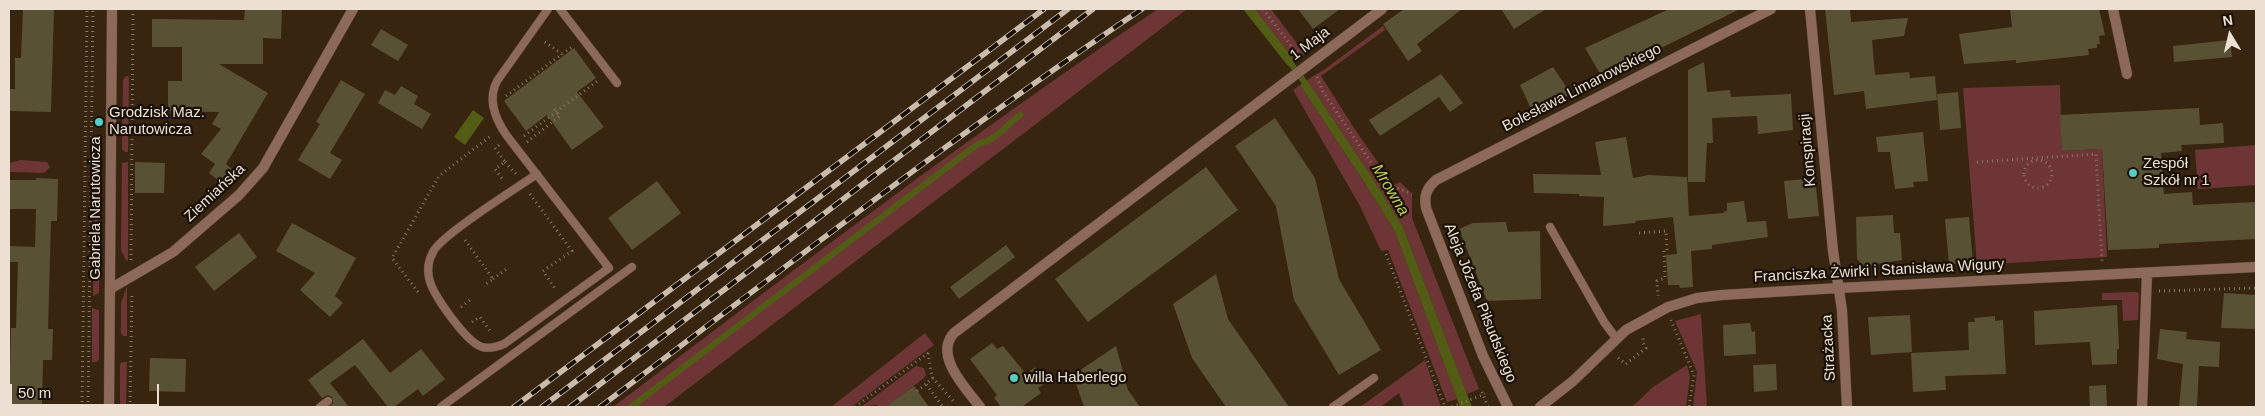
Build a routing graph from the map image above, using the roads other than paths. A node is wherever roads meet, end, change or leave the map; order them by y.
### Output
1 (112, 9) edge
2 (353, 9) edge
3 (548, 9) edge
4 (560, 9) edge
5 (1382, 9) edge
6 (1771, 9) edge
7 (1810, 9) edge
8 (2113, 9) edge
9 (2127, 74) dead end
10 (617, 83) dead end
11 (537, 174) junction
12 (1426, 208) joint
13 (1550, 227) dead end
14 (632, 267) dead end
15 (2256, 267) edge
16 (2147, 273) junction
17 (1839, 288) junction
18 (110, 289) junction
19 (1616, 338) junction
20 (1374, 378) dead end
21 (328, 401) dead end
22 (110, 407) edge
23 (320, 407) edge
24 (441, 407) edge
25 (980, 407) edge
26 (1333, 407) edge
27 (1508, 407) edge
28 (1540, 407) edge
29 (1847, 407) edge
30 (2142, 407) edge

1 - 18 street, Gabriela Narutowicza
2 - 18 street, Ziemiańska
3 - 11 lane
4 - 10 lane
5 - 25 street, 1 Maja
6 - 12 street, Bolesława Limanowskiego
7 - 17 street, Konspiracji
8 - 9 street
11 - 11 lane
12 - 27 street, Aleja Józefa Piłsudskiego
13 - 19 lane
14 - 24 lane
15 - 16 street, Franciszka Żwirki i Stanisława Wigury
16 - 17 street, Franciszka Żwirki i Stanisława Wigury
16 - 30 street
17 - 19 street, Franciszka Żwirki i Stanisława Wigury
17 - 29 street, Strażacka
18 - 22 street, Gabriela Narutowicza
19 - 28 street, Franciszka Żwirki i Stanisława Wigury
20 - 26 lane
21 - 23 lane

